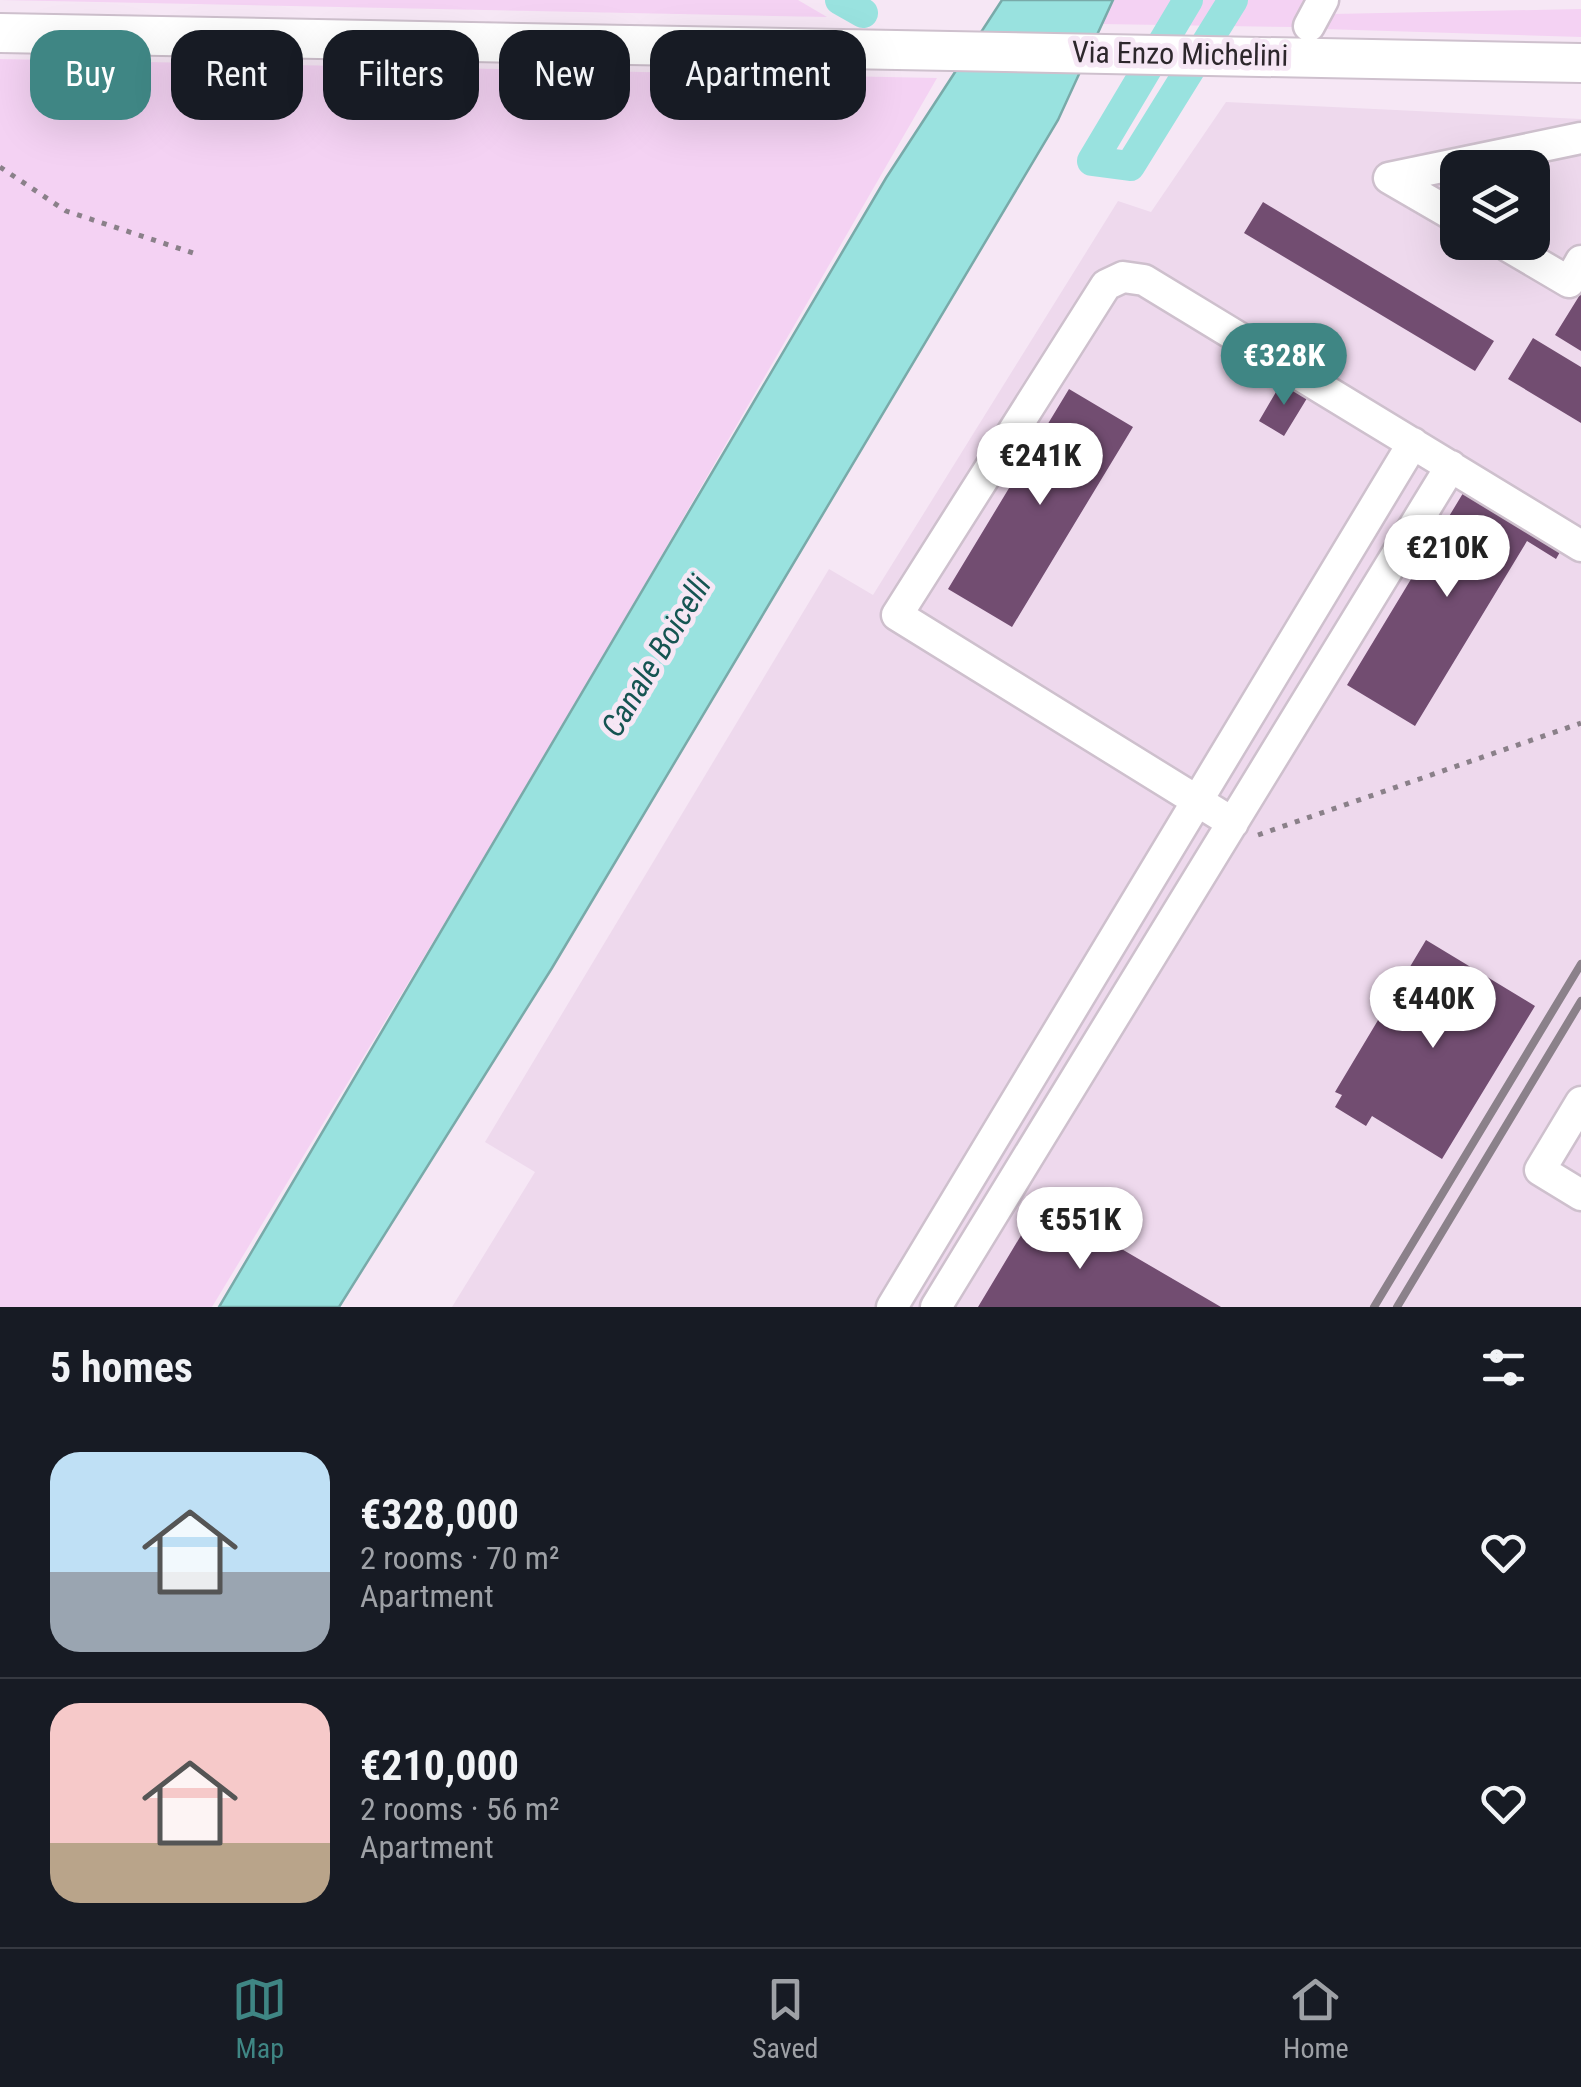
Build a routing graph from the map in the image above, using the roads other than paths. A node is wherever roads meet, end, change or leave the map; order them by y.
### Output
1 (0, 33) edge
2 (1581, 63) edge
3 (1581, 138) edge
4 (1523, 150) edge
5 (1440, 167) edge
6 (1440, 208) edge
7 (1532, 260) edge
8 (1581, 261) edge
9 (1413, 444) junction
10 (1451, 466) junction
11 (1581, 546) edge
12 (1197, 801) junction
13 (1233, 823) junction
14 (1581, 1102) edge
15 (1581, 1195) edge
16 (892, 1307) edge
17 (936, 1307) edge

1 - 2 main road, Via Enzo Michelini
3 - 4 lane
5 - 6 lane
7 - 8 lane
9 - 10 lane
9 - 12 lane
9 - 12 lane
10 - 11 lane
10 - 13 lane
12 - 13 lane
12 - 16 lane
13 - 17 lane
14 - 15 lane

